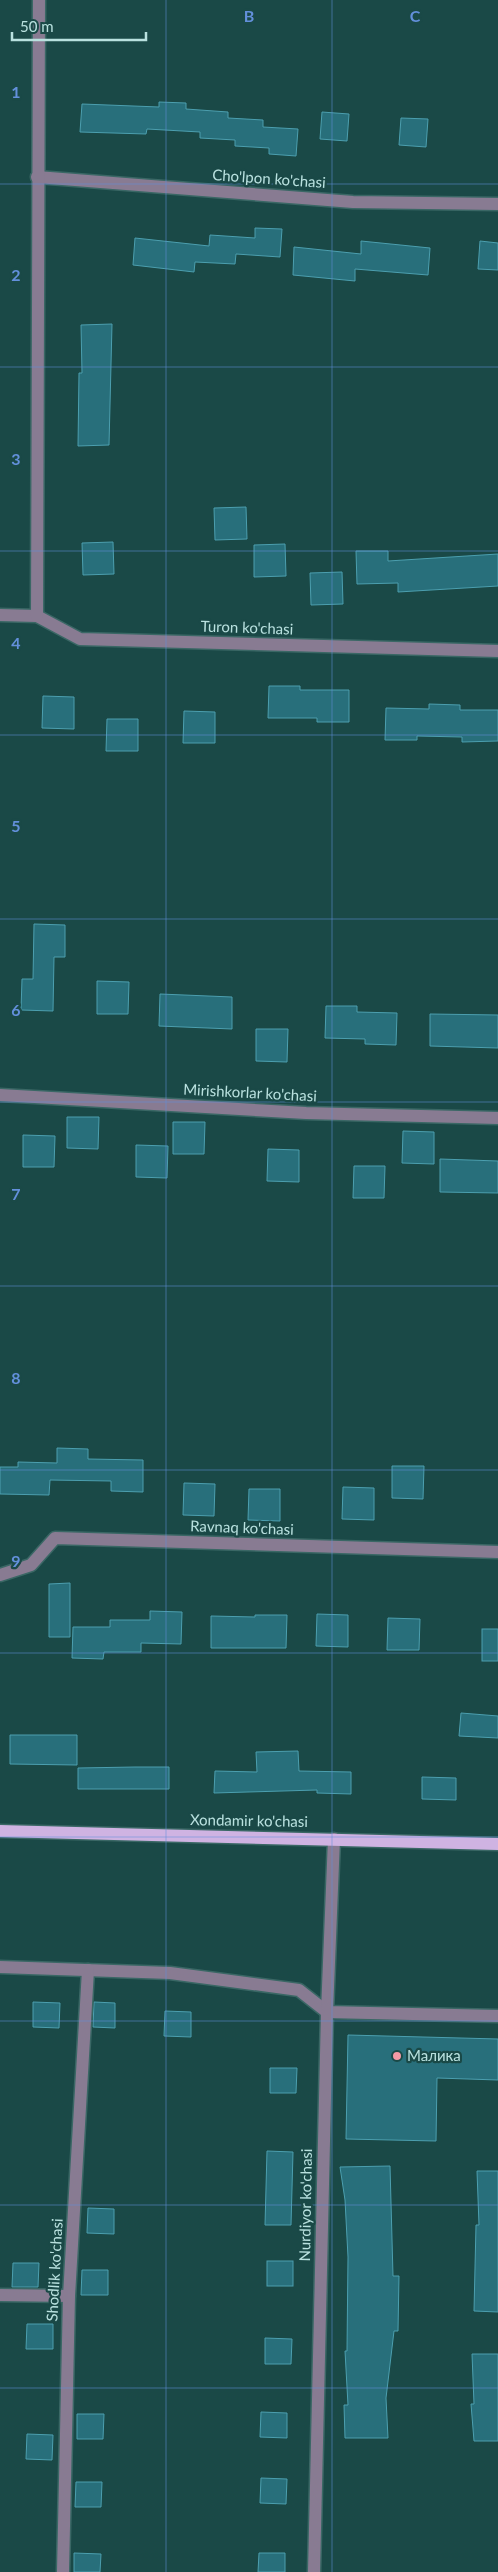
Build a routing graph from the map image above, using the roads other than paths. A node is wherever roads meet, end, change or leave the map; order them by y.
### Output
1 (39, 0) edge
2 (37, 177) junction
3 (498, 204) edge
4 (0, 615) edge
5 (38, 616) junction
6 (498, 651) edge
7 (0, 1096) edge
8 (498, 1118) edge
9 (498, 1552) edge
10 (0, 1575) edge
11 (0, 1831) edge
12 (334, 1839) junction
13 (498, 1844) edge
14 (0, 1966) edge
15 (88, 1970) junction
16 (327, 2012) junction
17 (498, 2016) edge
18 (0, 2295) edge
19 (69, 2296) junction
20 (63, 2572) edge
21 (314, 2572) edge

1 - 2 street
2 - 3 street, Cho'lpon ko'chasi
2 - 5 street
4 - 5 street, Turon ko'chasi
5 - 6 street, Turon ko'chasi
7 - 8 street, Mirishkorlar ko'chasi
9 - 10 street, Ravnaq ko'chasi
11 - 12 main road, Xondamir ko'chasi
12 - 13 main road, Xondamir ko'chasi
12 - 16 street, Nurdiyor ko'chasi
14 - 15 street
15 - 16 street
15 - 19 street, Shodlik ko'chasi
16 - 17 street
16 - 21 street, Nurdiyor ko'chasi
18 - 19 street
19 - 20 street, Shodlik ko'chasi

